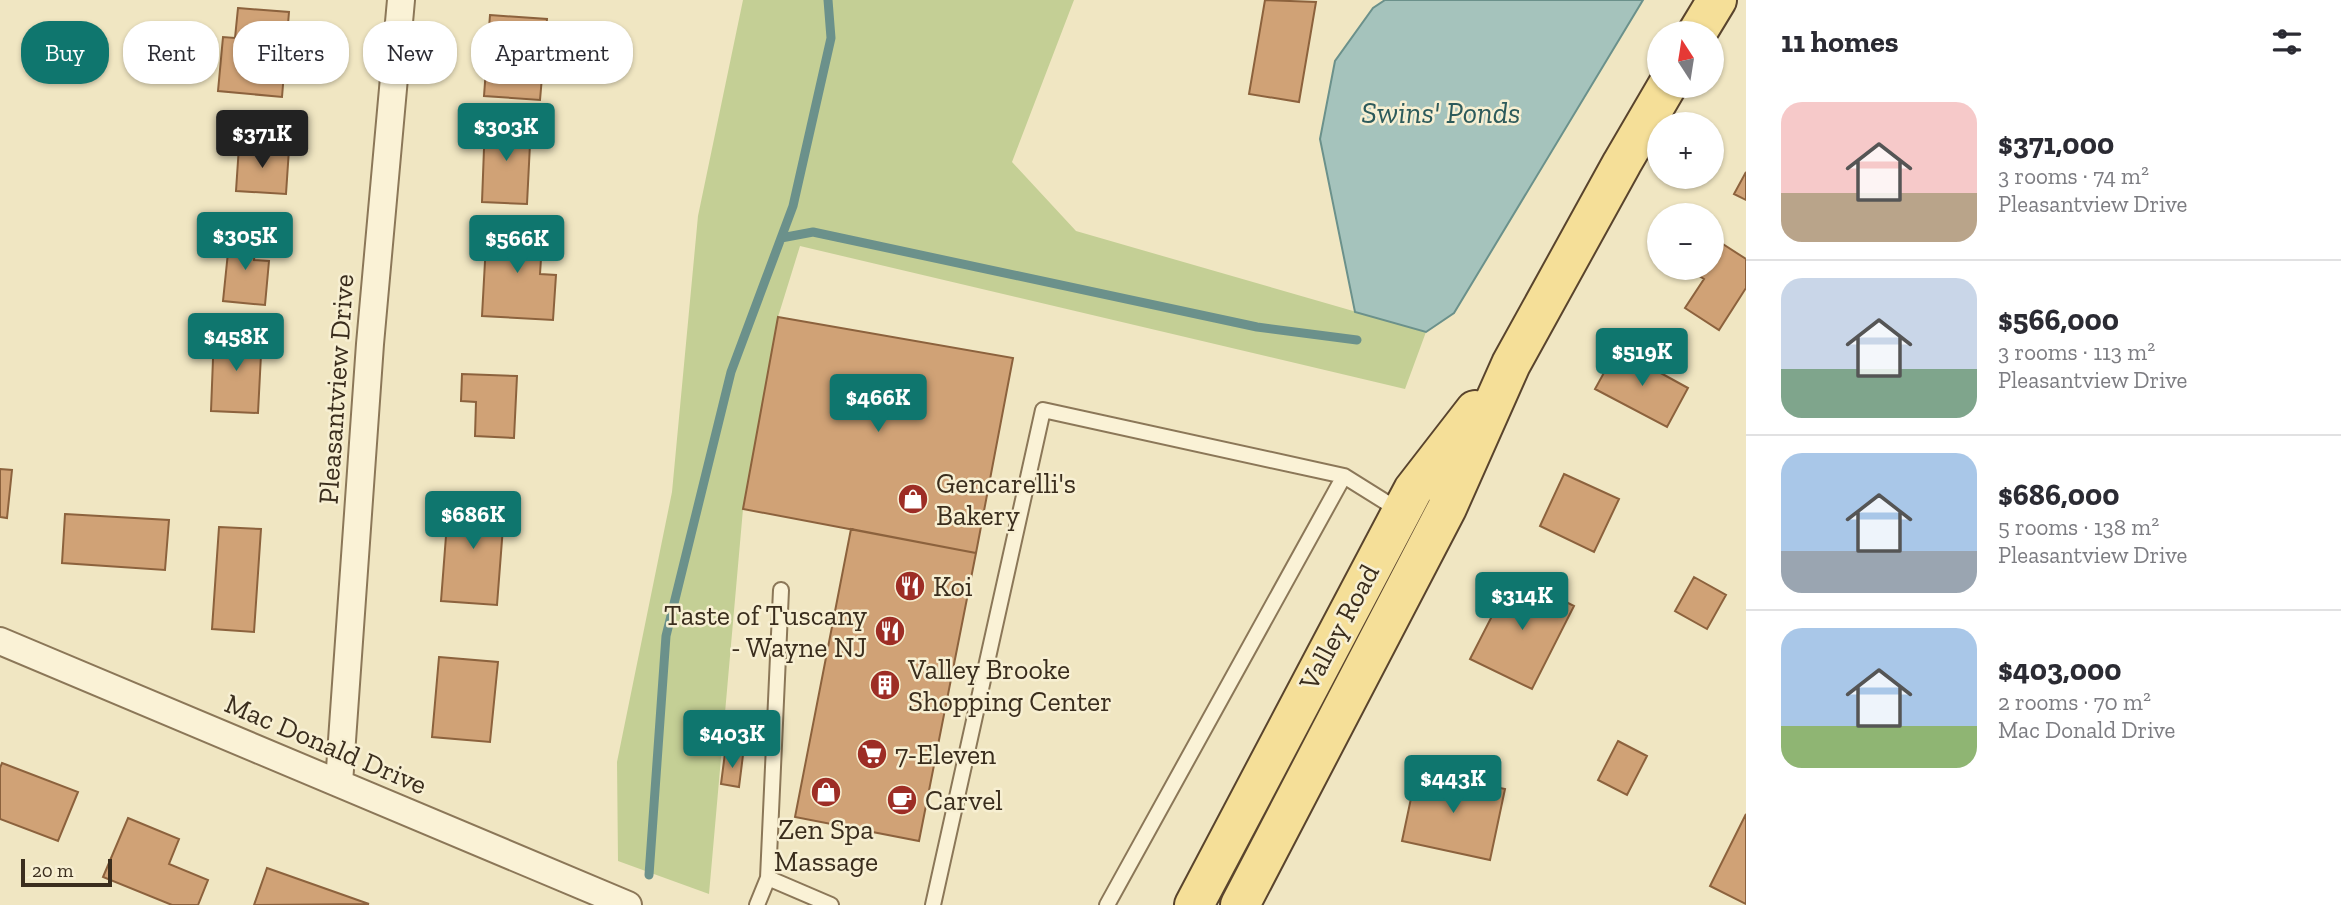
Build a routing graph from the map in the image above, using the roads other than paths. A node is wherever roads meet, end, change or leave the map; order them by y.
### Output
1 (401, 0) edge
2 (1717, 0) edge
3 (1705, 21) edge
4 (1660, 98) edge
5 (1511, 364) junction
6 (1344, 476) junction
7 (1401, 511) junction
8 (781, 590) dead end
9 (0, 640) edge
10 (339, 783) junction
11 (768, 878) junction
12 (628, 905) edge
13 (757, 905) edge
14 (831, 905) edge
15 (933, 905) edge
16 (1107, 905) edge
17 (1194, 905) edge
18 (1240, 905) edge

1 - 10 street, Pleasantview Drive
2 - 3 main road
4 - 5 main road, Valley Road
5 - 7 main road, Valley Road
5 - 18 main road, Valley Road
6 - 7 lane
6 - 15 lane
6 - 16 lane
7 - 17 main road, Valley Road
8 - 11 lane
9 - 10 street, Mac Donald Drive
10 - 12 street, Mac Donald Drive
11 - 13 lane
11 - 14 lane

